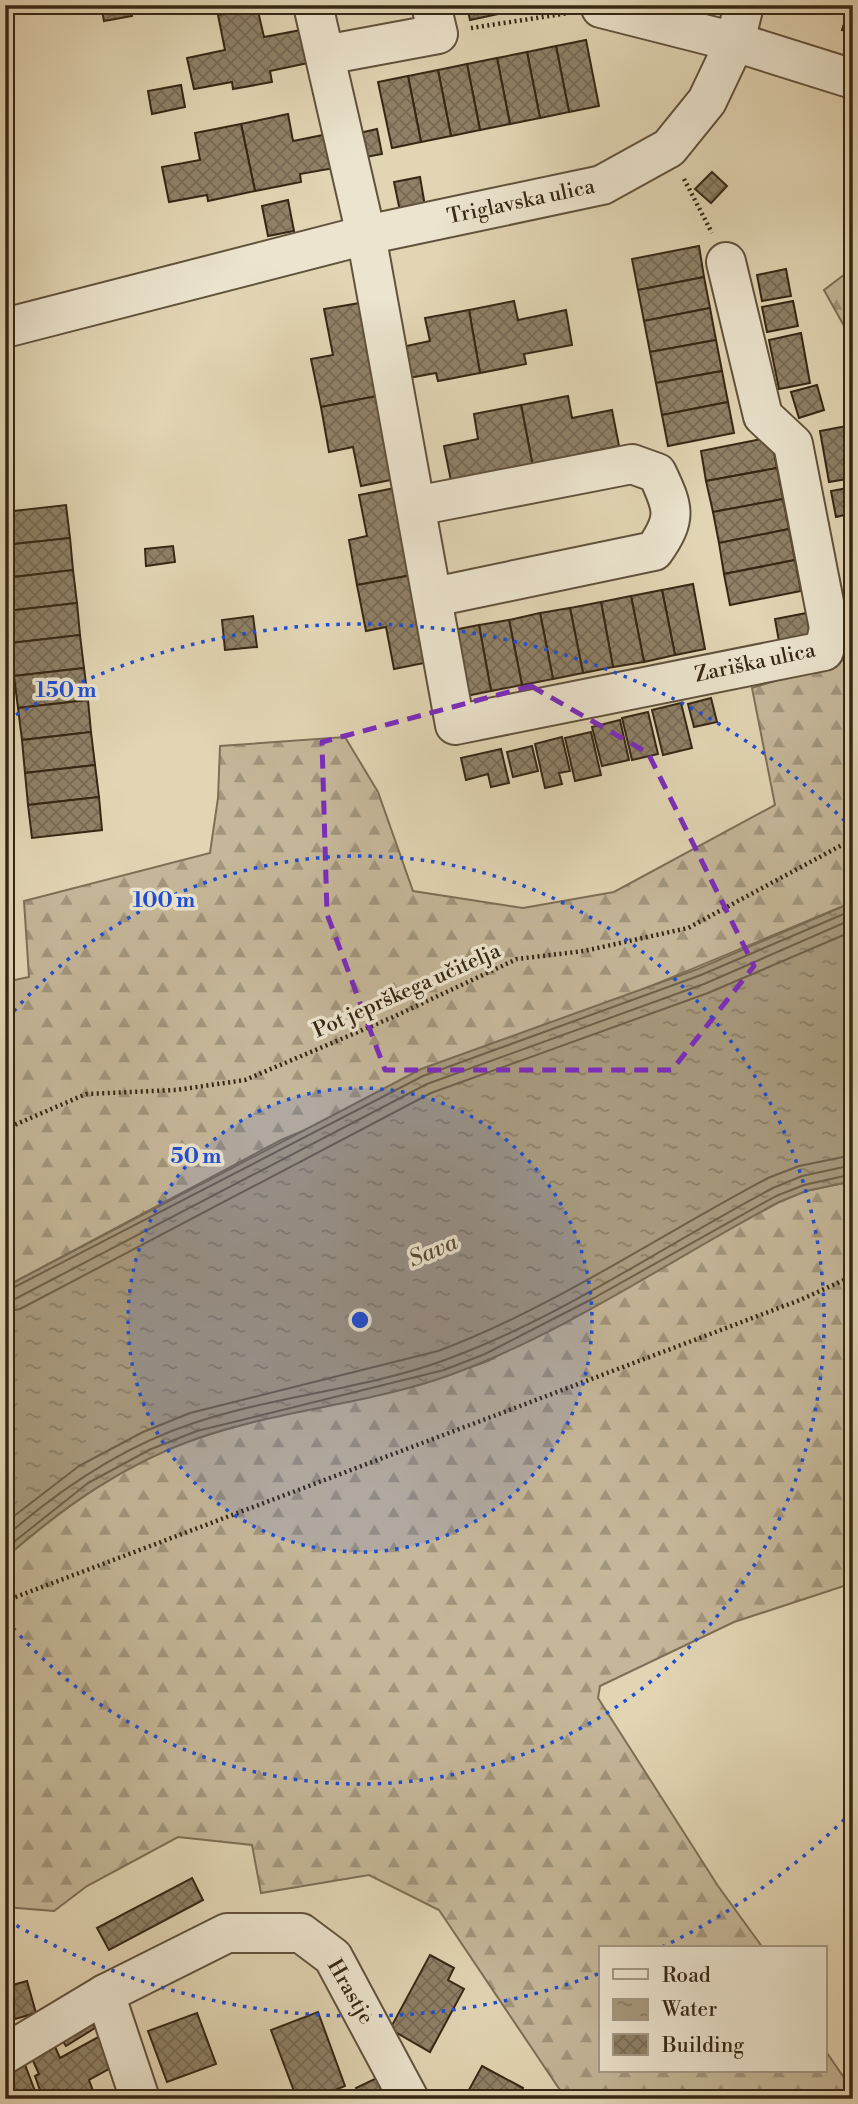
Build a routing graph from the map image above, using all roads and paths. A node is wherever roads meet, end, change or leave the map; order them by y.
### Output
1 (313, 5) edge
2 (744, 5) edge
3 (601, 7) edge
4 (434, 19) edge
5 (735, 42) junction
6 (325, 55) junction
7 (853, 79) edge
8 (669, 148) junction
9 (366, 236) junction
10 (726, 262) joint
11 (5, 328) edge
12 (416, 506) junction
13 (434, 597) junction
14 (853, 839) edge
15 (5, 1129) edge
16 (853, 1276) edge
17 (5, 1601) edge
18 (104, 1994) junction
19 (5, 2054) edge
20 (139, 2099) edge
21 (409, 2099) edge

1 - 6 street
2 - 5 street, Triglavska ulica
3 - 4 path
3 - 5 street
4 - 6 street
5 - 7 street
5 - 8 street, Triglavska ulica
6 - 9 street
8 - 9 street, Triglavska ulica
8 - 10 path
9 - 11 street, Triglavska ulica
9 - 12 street, Zariška ulica
10 - 13 street, Zariška ulica
12 - 13 street, Zariška ulica
12 - 13 street
14 - 15 path, Pot jeprškega učitelja
16 - 17 path
18 - 19 street, Hrastje
18 - 20 street
18 - 21 street, Hrastje

